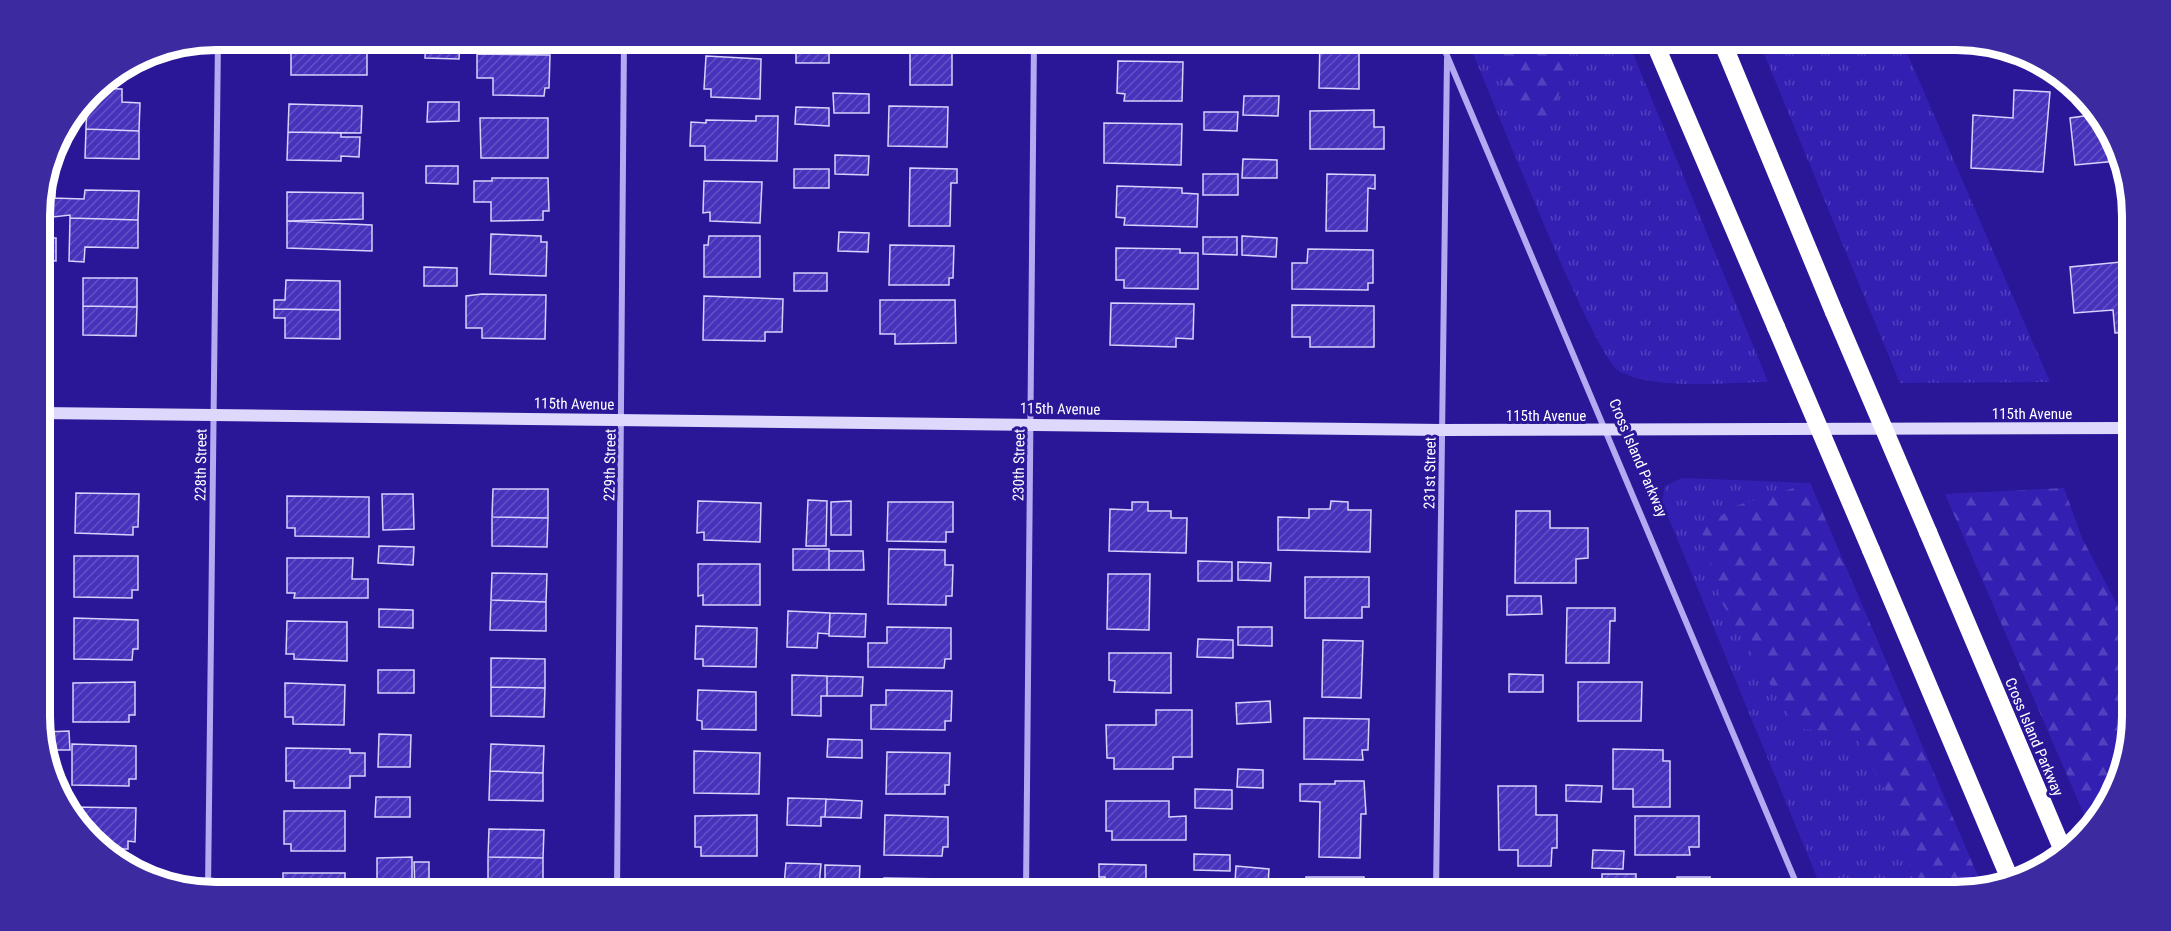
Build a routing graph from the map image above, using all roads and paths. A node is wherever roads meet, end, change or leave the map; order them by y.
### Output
1 (218, 50) edge
2 (624, 50) edge
3 (1034, 50) edge
4 (1445, 50) edge
5 (1658, 50) edge
6 (1726, 50) edge
7 (1447, 55) junction
8 (50, 413) edge
9 (213, 415) junction
10 (622, 419) junction
11 (1032, 423) junction
12 (2122, 428) edge
13 (1442, 430) junction
14 (1608, 431) junction
15 (2060, 844) edge
16 (2007, 874) edge
17 (208, 881) edge
18 (1436, 881) edge
19 (1795, 881) edge
20 (617, 882) edge
21 (1026, 882) edge

1 - 9 street, 228th Street
2 - 10 street, 229th Street
3 - 11 street, 230th Street
4 - 7 street, Cross Island Parkway
5 - 16 highway, bridge
6 - 15 highway, Cross Island Parkway, bridge
7 - 13 street, 231st Street
7 - 14 street, Cross Island Parkway
8 - 9 main road, 115th Avenue
9 - 10 main road, 115th Avenue
9 - 17 street, 228th Street
10 - 11 main road, 115th Avenue
10 - 20 street, 229th Street
11 - 13 main road, 115th Avenue
11 - 21 street, 230th Street
12 - 14 main road, 115th Avenue
13 - 14 main road, 115th Avenue
13 - 18 street, 231st Street
14 - 19 street, Cross Island Parkway

